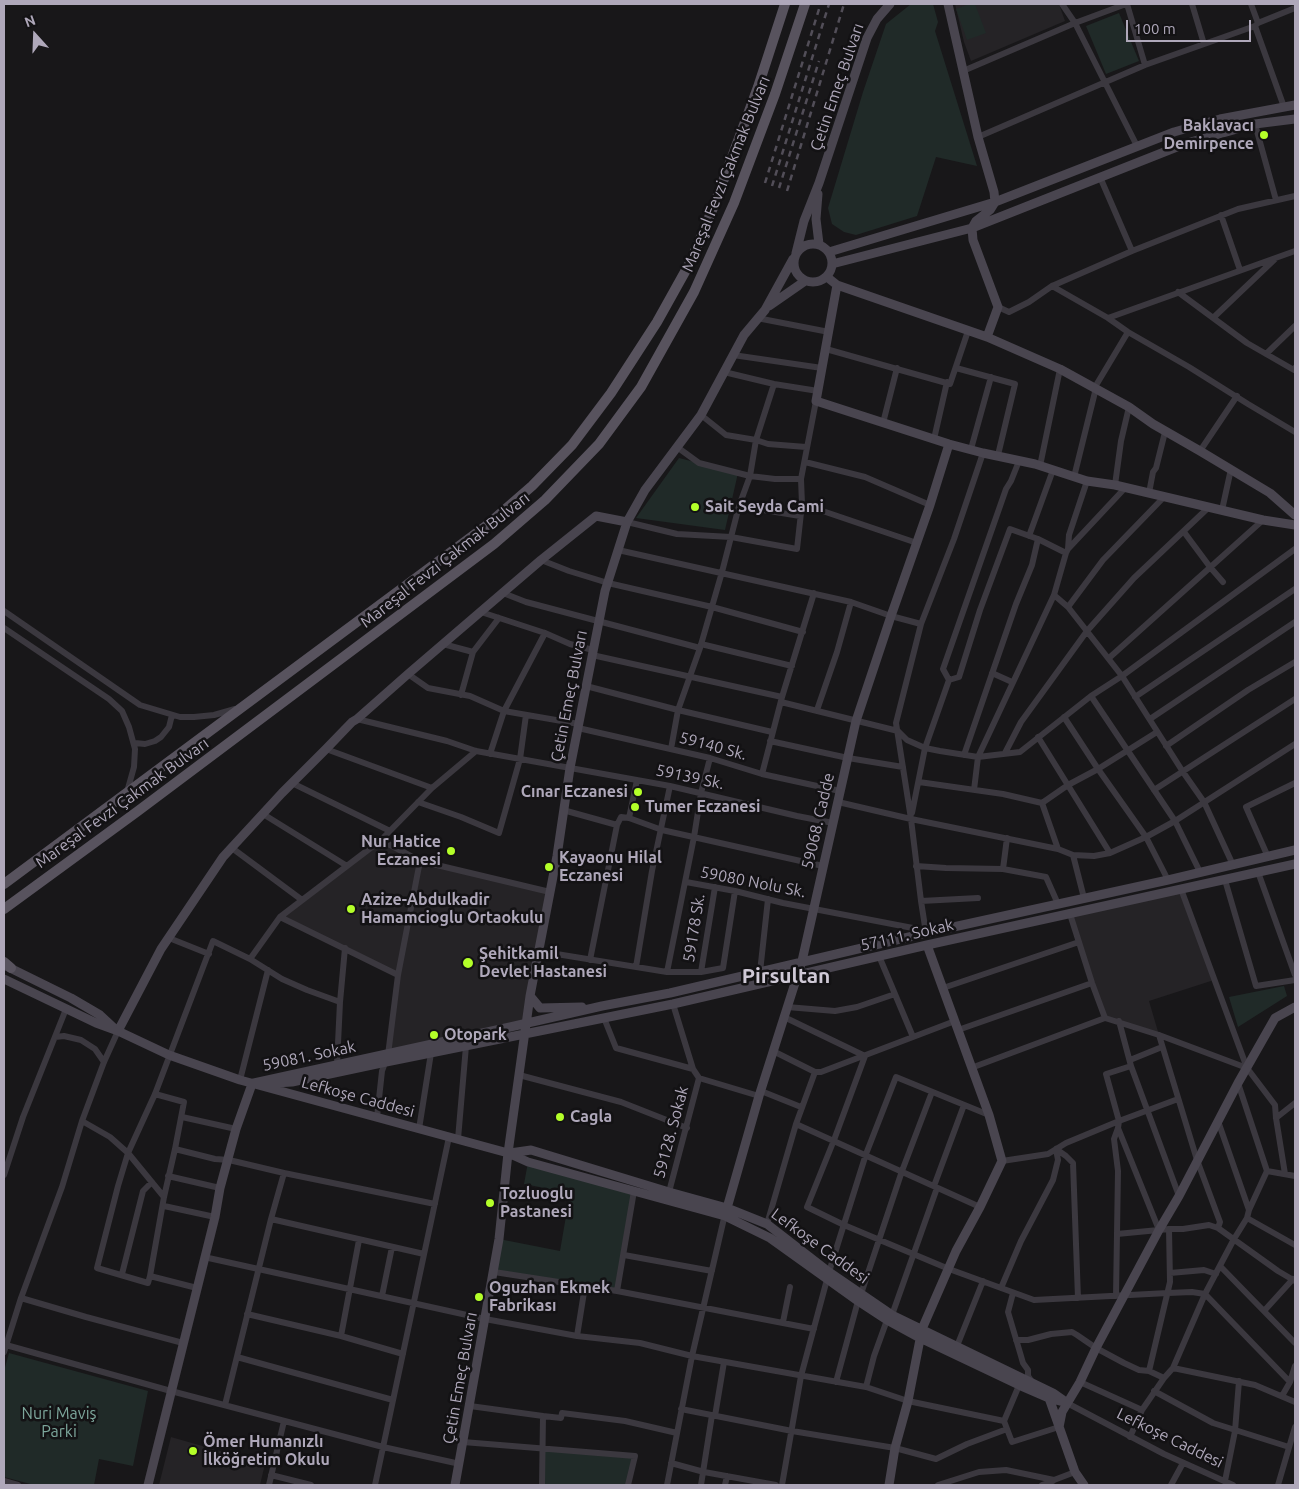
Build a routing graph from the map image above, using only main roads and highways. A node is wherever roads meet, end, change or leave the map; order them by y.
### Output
1 (785, 4) edge
2 (805, 4) edge
3 (890, 4) edge
4 (948, 4) edge
5 (1295, 105) edge
6 (1295, 119) edge
7 (819, 183) junction
8 (995, 202) junction
9 (972, 228) junction
10 (819, 244) junction
11 (829, 252) junction
12 (795, 256) junction
13 (832, 264) junction
14 (827, 277) junction
15 (805, 281) junction
16 (837, 286) junction
17 (764, 310) junction
18 (987, 338) junction
19 (949, 444) junction
20 (1295, 515) edge
21 (627, 522) junction
22 (1295, 525) edge
23 (1295, 850) edge
24 (1295, 864) edge
25 (4, 884) edge
26 (4, 909) edge
27 (927, 945) junction
28 (802, 961) junction
29 (6, 965) edge
30 (797, 976) junction
31 (4, 979) edge
32 (530, 996) junction
33 (602, 1006) junction
34 (1295, 1007) edge
35 (526, 1024) junction
36 (118, 1031) junction
37 (524, 1034) junction
38 (387, 1058) junction
39 (252, 1084) junction
40 (508, 1153) junction
41 (726, 1212) junction
42 (828, 1276) junction
43 (921, 1334) junction
44 (1020, 1381) junction
45 (1049, 1398) junction
46 (1067, 1404) junction
47 (1059, 1427) junction
48 (148, 1485) edge
49 (455, 1485) edge
50 (889, 1485) edge
51 (1084, 1485) edge

1 - 25 main road, Mareşal Fevzi Çakmak Bulvarı
2 - 26 main road, Mareşal Fevzi Çakmak Bulvarı
3 - 7 main road, Çetin Emeç Bulvarı
4 - 8 main road
5 - 8 main road
6 - 9 main road
7 - 10 main road, Çetin Emeç Bulvarı
7 - 12 main road, Çetin Emeç Bulvarı
8 - 9 main road
8 - 11 main road
9 - 13 main road
9 - 18 main road
10 - 11 main road
10 - 12 main road
11 - 13 main road
12 - 15 main road
12 - 17 main road, Çetin Emeç Bulvarı
13 - 14 main road
14 - 15 main road
14 - 16 main road
15 - 17 main road, Çetin Emeç Bulvarı
16 - 18 main road
16 - 19 main road
17 - 21 main road, Çetin Emeç Bulvarı
18 - 20 main road
19 - 22 main road
19 - 28 main road, 59068. Cadde
21 - 32 main road, Çetin Emeç Bulvarı
21 - 36 main road
23 - 28 main road
24 - 27 main road, 57111. Sokak
27 - 30 main road, 57111. Sokak
27 - 43 main road
28 - 30 main road, 59068. Cadde
28 - 33 main road
29 - 36 main road
30 - 37 main road, 57111. Sokak
30 - 41 main road, 59068. Cadde
31 - 36 main road
32 - 33 main road
32 - 35 main road, Çetin Emeç Bulvarı
33 - 35 main road, 59081. Sokak
34 - 46 main road
35 - 37 main road, Çetin Emeç Bulvarı
35 - 38 main road, 59081. Sokak
36 - 39 main road, Lefkoşe Caddesi
37 - 38 main road, 59081. Sokak
37 - 40 main road, Çetin Emeç Bulvarı
38 - 39 main road, 59081. Sokak
38 - 39 main road, 59081. Sokak
39 - 40 main road, Lefkoşe Caddesi
39 - 48 main road
40 - 41 main road, Lefkoşe Caddesi
40 - 41 main road, Lefkoşe Caddesi
40 - 49 main road, Çetin Emeç Bulvarı
41 - 42 main road, Lefkoşe Caddesi
41 - 42 main road, Lefkoşe Caddesi
42 - 43 main road, Lefkoşe Caddesi
43 - 44 main road, Lefkoşe Caddesi
43 - 44 main road, Lefkoşe Caddesi
43 - 50 main road
44 - 45 main road, Lefkoşe Caddesi
44 - 46 main road, Lefkoşe Caddesi
45 - 46 main road, Lefkoşe Caddesi
45 - 47 main road
46 - 47 main road
47 - 51 main road

